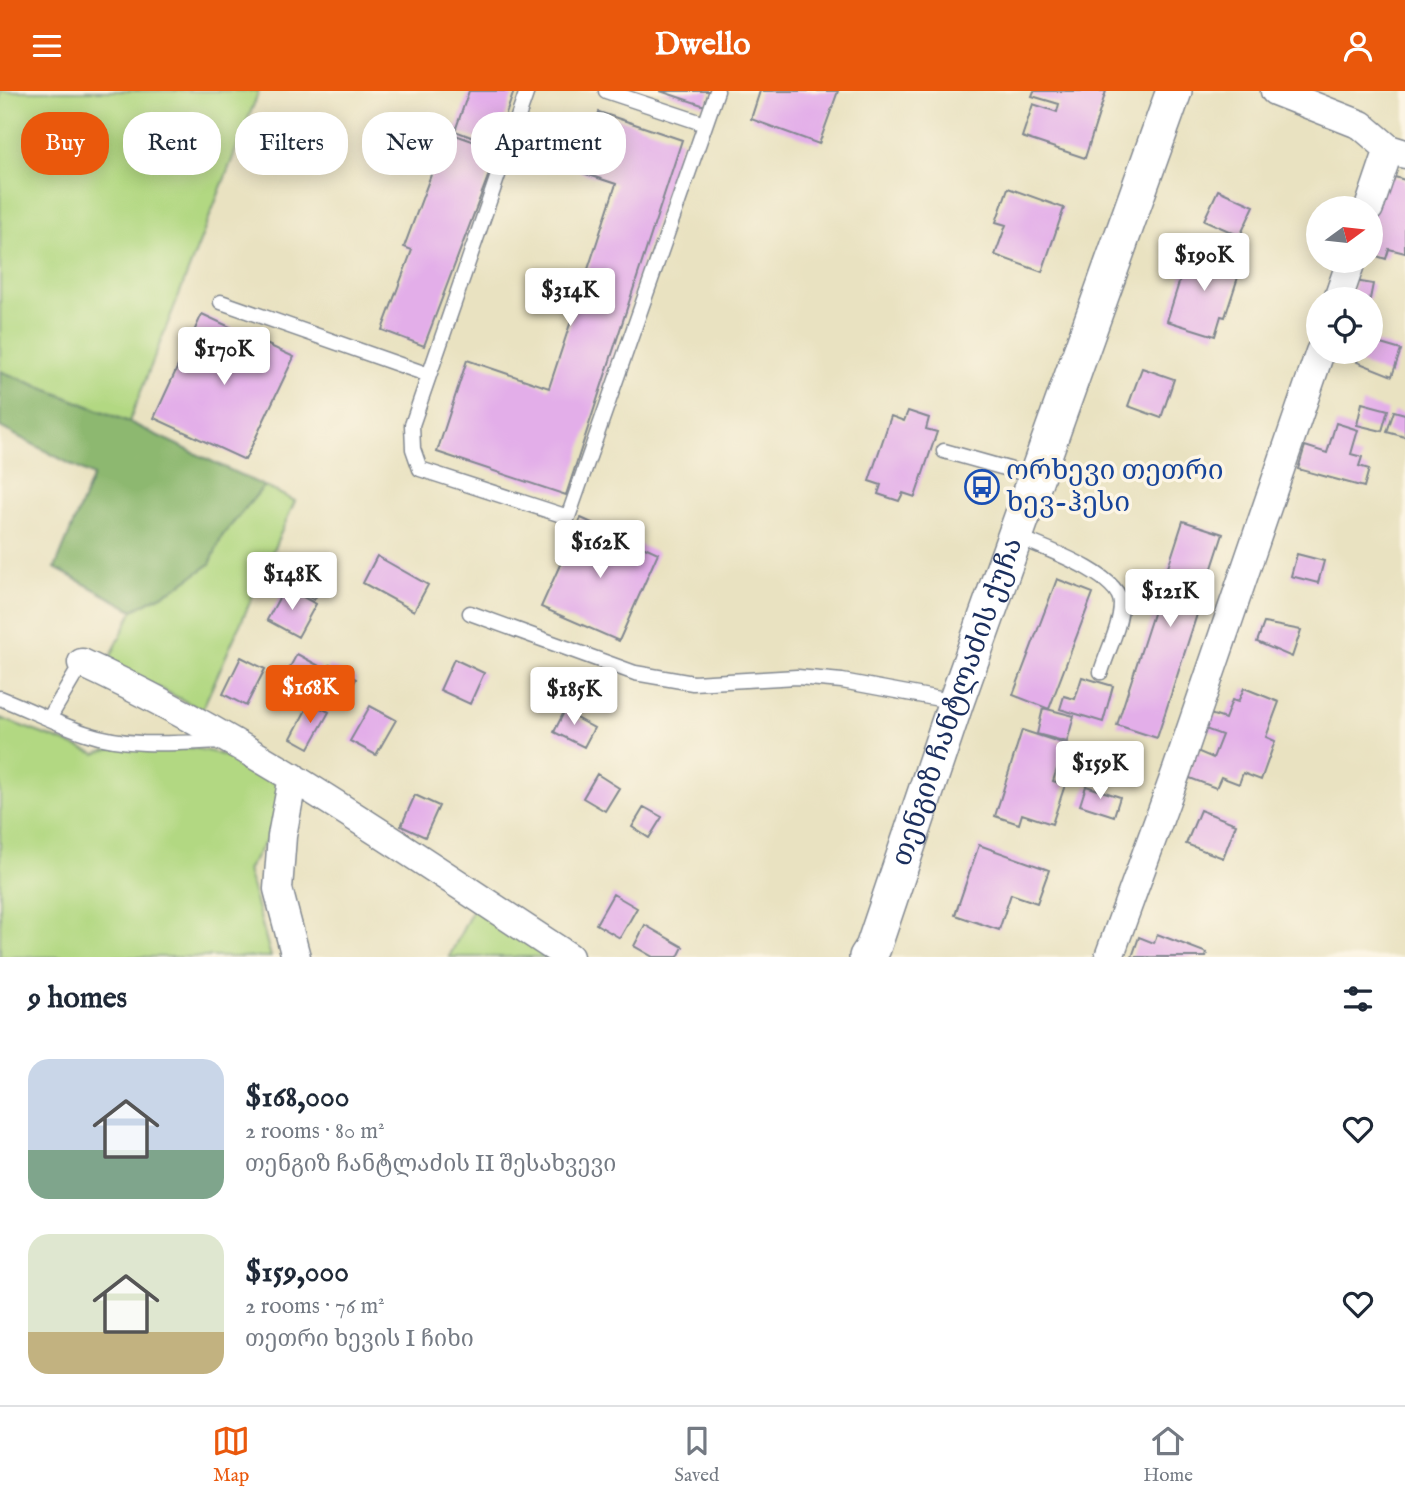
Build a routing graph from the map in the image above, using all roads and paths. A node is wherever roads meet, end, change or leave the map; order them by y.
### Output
1 (527, 91) edge
2 (606, 91) edge
3 (716, 91) edge
4 (1174, 91) edge
5 (1275, 91) edge
6 (705, 124) junction
7 (1397, 151) edge
8 (1375, 196) edge
9 (221, 302) dead end
10 (1316, 364) edge
11 (429, 375) junction
12 (944, 451) dead end
13 (1038, 478) junction
14 (1016, 536) junction
15 (470, 613) dead end
16 (82, 663) joint
17 (1101, 672) dead end
18 (0, 698) edge
19 (956, 702) junction
20 (50, 717) junction
21 (232, 741) junction
22 (293, 777) junction
23 (296, 957) edge
24 (569, 957) edge
25 (867, 957) edge
26 (1109, 957) edge

1 - 11 lane
2 - 6 lane
3 - 6 lane
4 - 13 street, თენგიზ ჩანტლაძის ქუჩა
5 - 7 street
6 - 11 lane
7 - 8 street
9 - 11 lane
10 - 26 street
12 - 13 lane
13 - 14 street, თენგიზ ჩანტლაძის ქუჩა
14 - 17 lane
14 - 19 street, თენგიზ ჩანტლაძის ქუჩა
15 - 19 lane
16 - 20 lane
16 - 21 street
18 - 20 lane
19 - 25 street, თენგიზ ჩანტლაძის ქუჩა
20 - 21 lane
21 - 22 street
22 - 23 street
22 - 24 street

